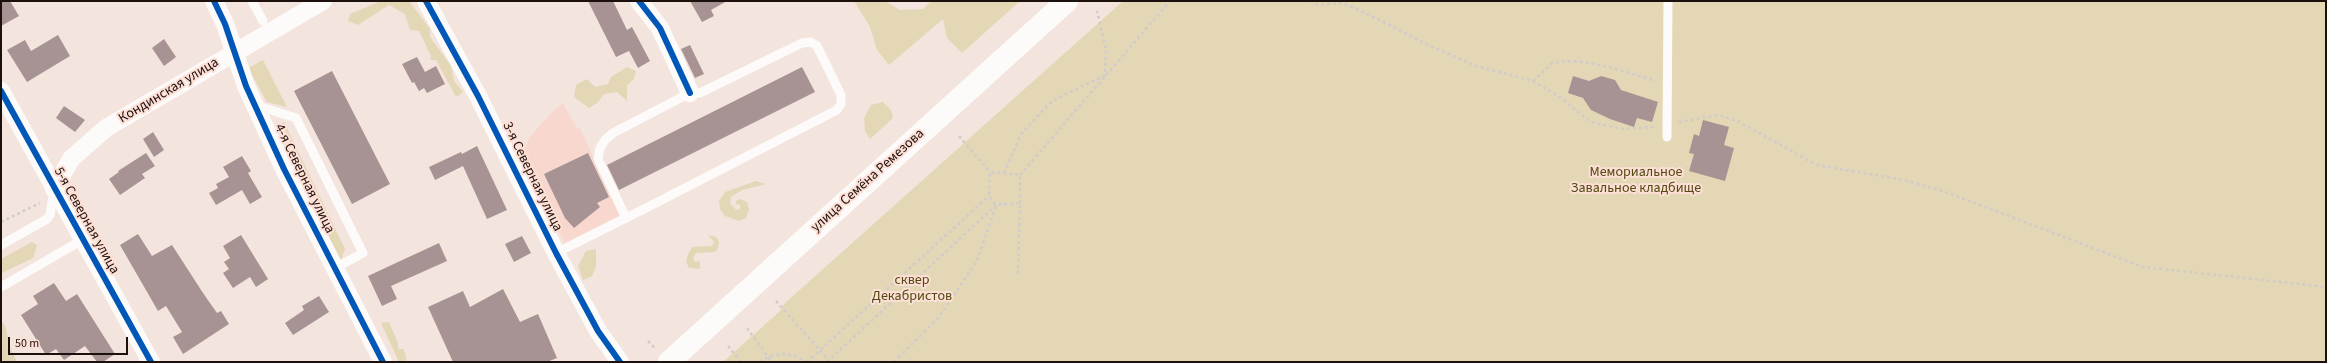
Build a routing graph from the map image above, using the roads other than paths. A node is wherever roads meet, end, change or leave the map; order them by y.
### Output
1 (214, 1) edge
2 (252, 1) edge
3 (323, 1) edge
4 (426, 1) edge
5 (639, 1) edge
6 (1068, 1) edge
7 (1668, 1) edge
8 (263, 21) dead end
9 (234, 52) junction
10 (1, 91) edge
11 (690, 93) junction
12 (255, 105) junction
13 (1667, 137) dead end
14 (49, 195) junction
15 (626, 218) junction
16 (82, 240) junction
17 (1, 245) edge
18 (556, 253) junction
19 (334, 268) junction
20 (1, 287) edge
21 (663, 356) edge
22 (151, 362) edge
23 (383, 362) edge
24 (620, 362) edge

1 - 9 street, 4-я Северная улица
2 - 8 lane
3 - 9 street, Кондинская улица
4 - 18 street, 3-я Северная улица
5 - 11 street
6 - 21 main road, улица Семёна Ремезова
7 - 13 lane
9 - 12 street, 4-я Северная улица
9 - 14 street, Кондинская улица
10 - 14 street, 5-я Северная улица
11 - 15 lane
11 - 15 lane
12 - 19 street, 4-я Северная улица
12 - 19 lane
14 - 16 street, 5-я Северная улица
14 - 17 lane
15 - 18 lane
16 - 20 lane
16 - 22 street, 5-я Северная улица
18 - 24 street, 3-я Северная улица
19 - 23 street, 4-я Северная улица

